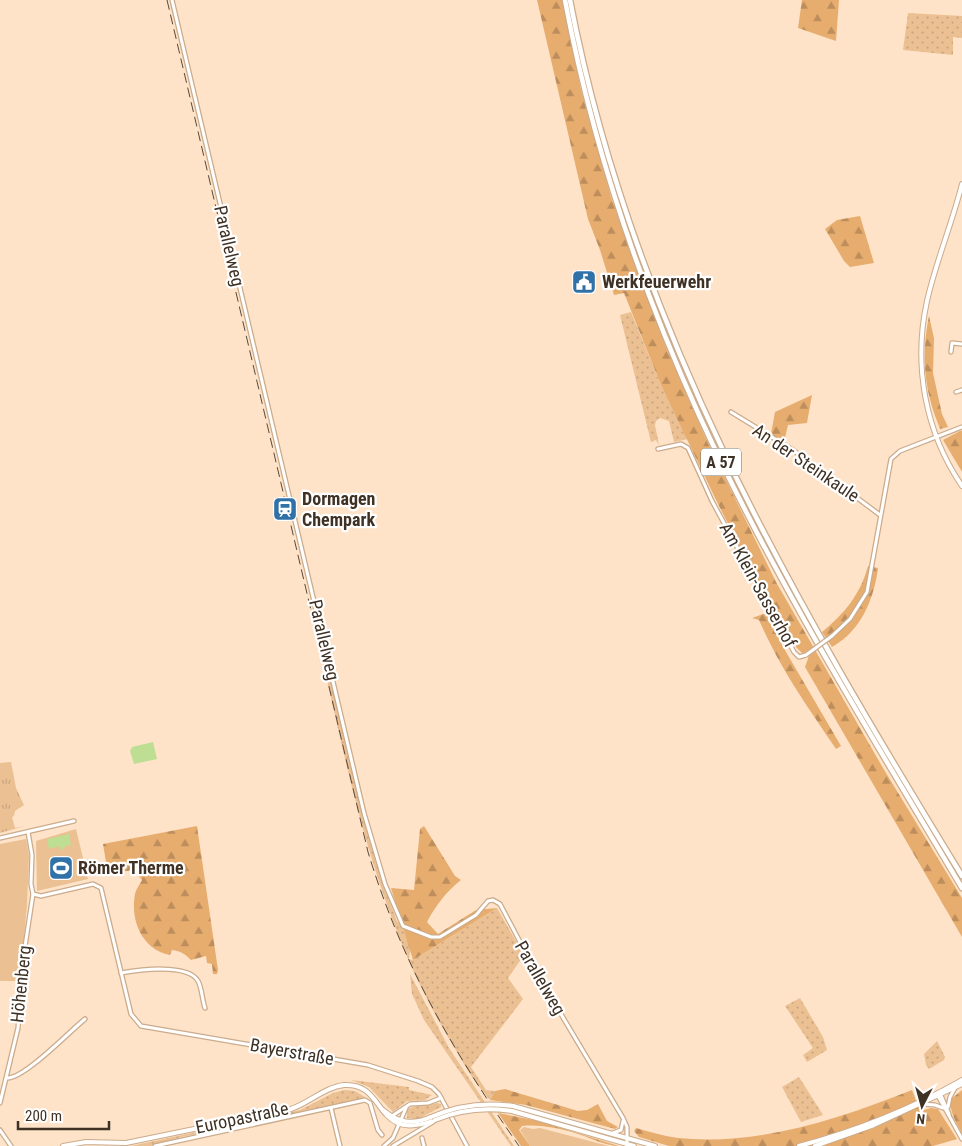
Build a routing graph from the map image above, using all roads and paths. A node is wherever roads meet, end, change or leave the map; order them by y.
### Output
1 (172, 0) edge
2 (565, 0) edge
3 (570, 0) edge
4 (962, 184) edge
5 (962, 344) edge
6 (951, 352) dead end
7 (962, 390) edge
8 (956, 392) dead end
9 (731, 412) dead end
10 (962, 427) edge
11 (936, 436) junction
12 (658, 449) dead end
13 (962, 486) edge
14 (880, 515) junction
15 (74, 821) dead end
16 (28, 832) junction
17 (0, 838) edge
18 (962, 876) edge
19 (962, 888) edge
20 (33, 894) junction
21 (122, 974) junction
22 (205, 1008) dead end
23 (85, 1019) dead end
24 (6, 1078) junction
25 (962, 1080) edge
26 (962, 1084) edge
27 (955, 1088) junction
28 (939, 1095) junction
29 (441, 1098) junction
30 (0, 1103) edge
31 (922, 1104) junction
32 (407, 1106) junction
33 (380, 1107) junction
34 (331, 1108) junction
35 (513, 1108) junction
36 (943, 1108) junction
37 (948, 1110) junction
38 (404, 1112) junction
39 (391, 1116) junction
40 (623, 1118) junction
41 (433, 1119) junction
42 (952, 1121) junction
43 (399, 1123) junction
44 (410, 1123) junction
45 (0, 1130) edge
46 (382, 1134) dead end
47 (612, 1134) junction
48 (422, 1138) dead end
49 (627, 1138) junction
50 (962, 1139) edge
51 (72, 1145) edge
52 (627, 1145) edge
53 (12, 1146) edge
54 (63, 1146) edge
55 (155, 1146) edge
56 (340, 1146) edge
57 (384, 1146) edge
58 (393, 1146) edge
59 (424, 1146) edge
60 (467, 1146) edge
61 (634, 1146) edge
62 (656, 1146) edge
63 (799, 1146) edge
64 (815, 1146) edge

1 - 40 street, Parallelweg
2 - 19 highway, A 57
3 - 18 highway, A 57
4 - 11 main road
5 - 6 street
7 - 8 street
9 - 14 street, An der Steinkaule
10 - 11 street
11 - 13 main road
11 - 14 street, Am Klein-Sasserhof
12 - 14 street, Am Klein-Sasserhof, bridge
15 - 16 street
16 - 17 street
16 - 20 street, Höhenberg
20 - 21 street
20 - 24 street, Höhenberg
21 - 22 street
21 - 29 street, Bayerstraße
23 - 24 street
24 - 30 street, Höhenberg
25 - 28 main road
26 - 27 main road
27 - 28 main road
27 - 37 street
28 - 31 main road
28 - 36 street
28 - 37 street
28 - 63 main road
29 - 32 street
29 - 60 street
31 - 36 street
31 - 64 main road
32 - 38 street
32 - 39 street
33 - 39 main road, Europastraße
33 - 43 main road, Europastraße
33 - 51 main road, Europastraße
34 - 46 street
34 - 55 street
34 - 56 street
35 - 41 main road, Europastraße, bridge
35 - 47 main road, Europastraße
35 - 52 main road, Europastraße
36 - 42 street
37 - 42 street
38 - 43 street
38 - 44 street
39 - 43 main road, Europastraße
40 - 47 street
40 - 49 street, Parallelweg
41 - 43 main road, Europastraße
41 - 44 main road, Europastraße
41 - 58 street
42 - 50 street
43 - 44 main road, Europastraße
43 - 57 street
45 - 53 street
47 - 49 main road, Europastraße
48 - 59 street
49 - 52 street, Parallelweg
49 - 62 main road, Europastraße
51 - 54 main road, Europastraße
52 - 61 main road, Europastraße

